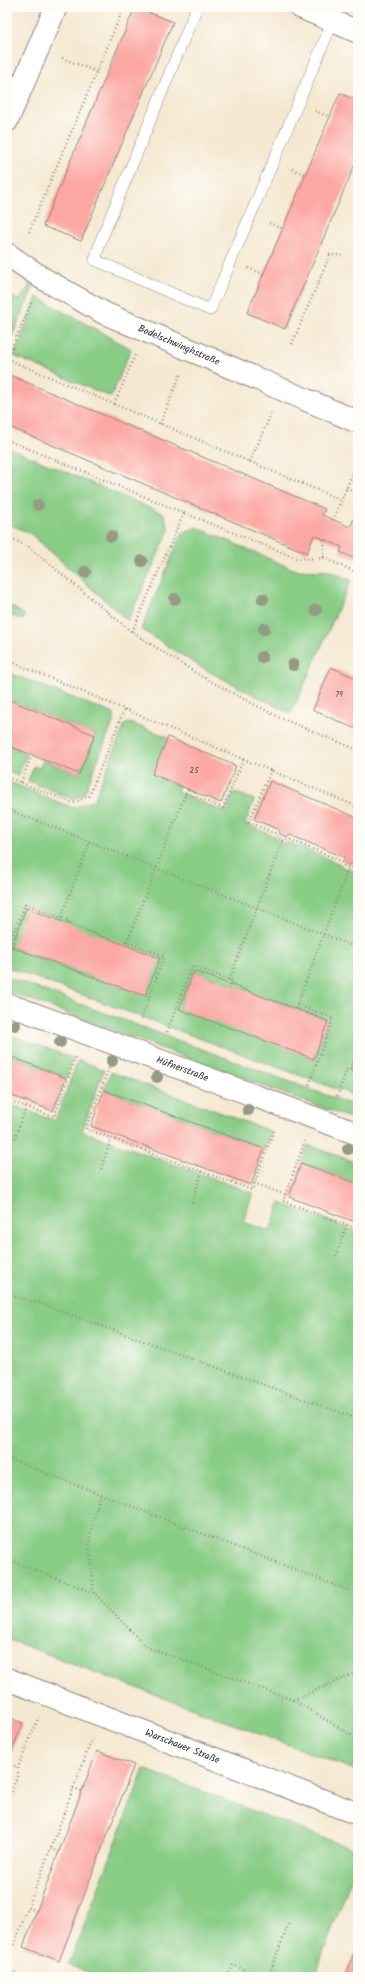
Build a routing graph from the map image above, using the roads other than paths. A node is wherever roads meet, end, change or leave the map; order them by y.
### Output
1 (56, 7) edge
2 (197, 7) edge
3 (300, 7) edge
4 (333, 21) junction
5 (358, 32) edge
6 (7, 121) edge
7 (7, 254) edge
8 (358, 422) edge
9 (7, 1004) edge
10 (358, 1134) edge
11 (7, 1679) edge
12 (358, 1814) edge

1 - 6 street
2 - 4 lane
3 - 4 street
4 - 5 street
7 - 8 street, Bodelschwinghstraße
9 - 10 street, Hüfnerstraße
11 - 12 street, Warschauer Straße

